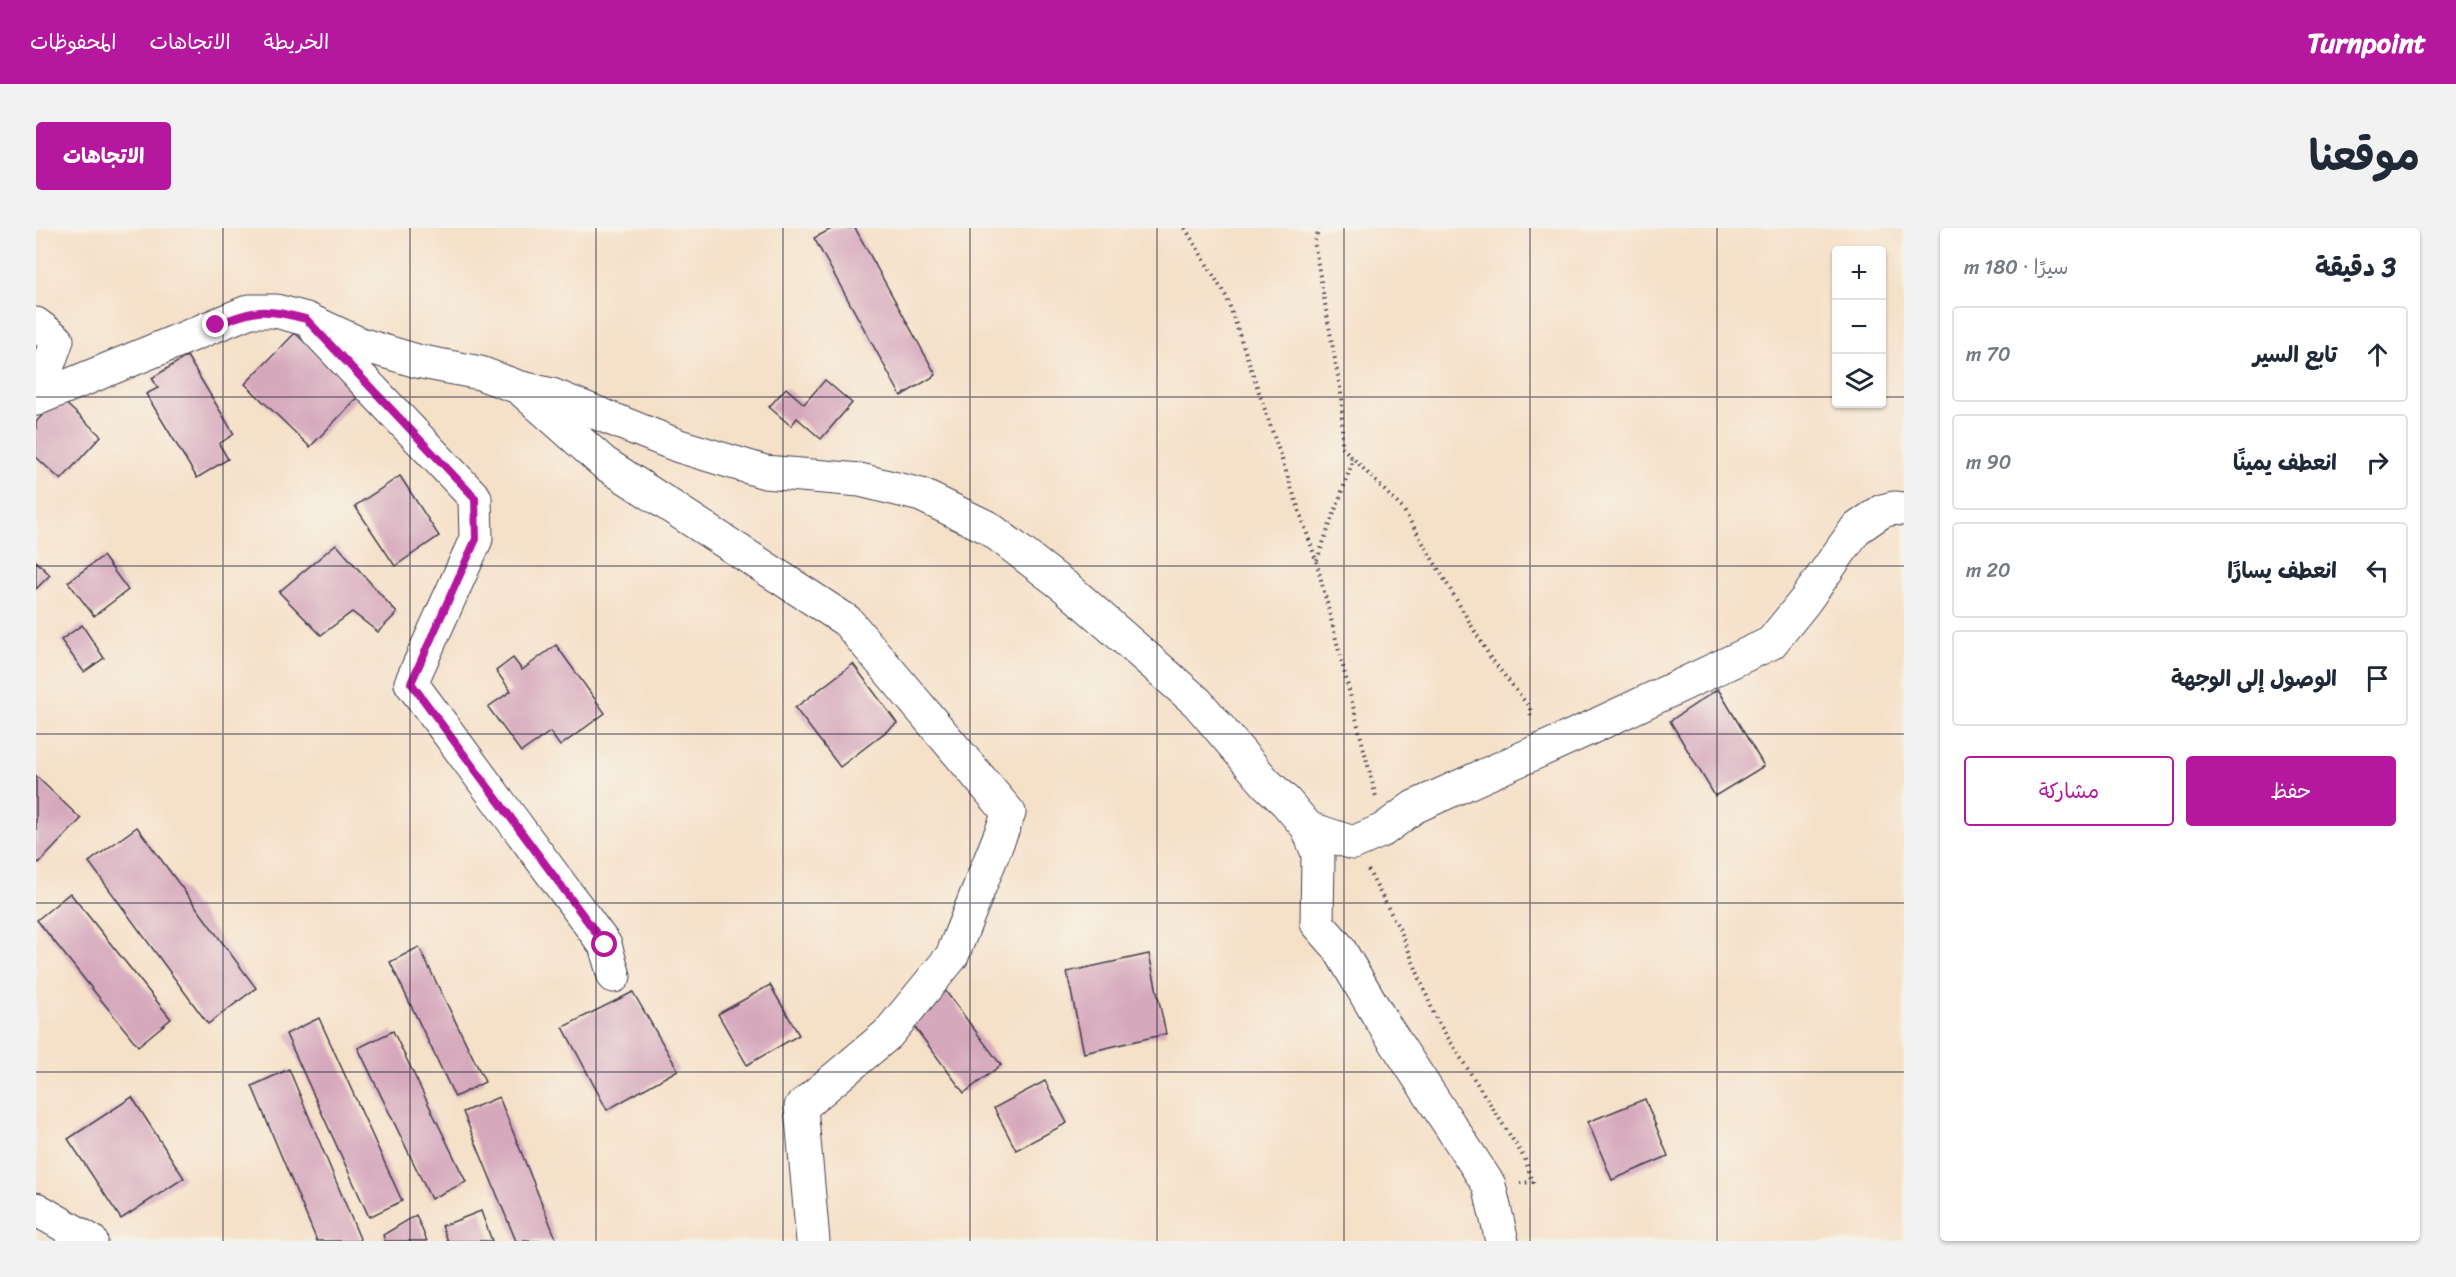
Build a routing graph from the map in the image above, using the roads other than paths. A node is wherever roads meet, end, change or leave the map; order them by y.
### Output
1 (306, 319) junction
2 (36, 324) edge
3 (518, 387) junction
4 (1904, 509) edge
5 (1308, 828) junction
6 (614, 976) dead end
7 (36, 1209) edge
8 (91, 1241) edge
9 (813, 1241) edge
10 (1502, 1241) edge

1 - 2 street
1 - 3 street
1 - 6 street
3 - 5 street
3 - 9 street
4 - 5 street
5 - 10 street
7 - 8 street

